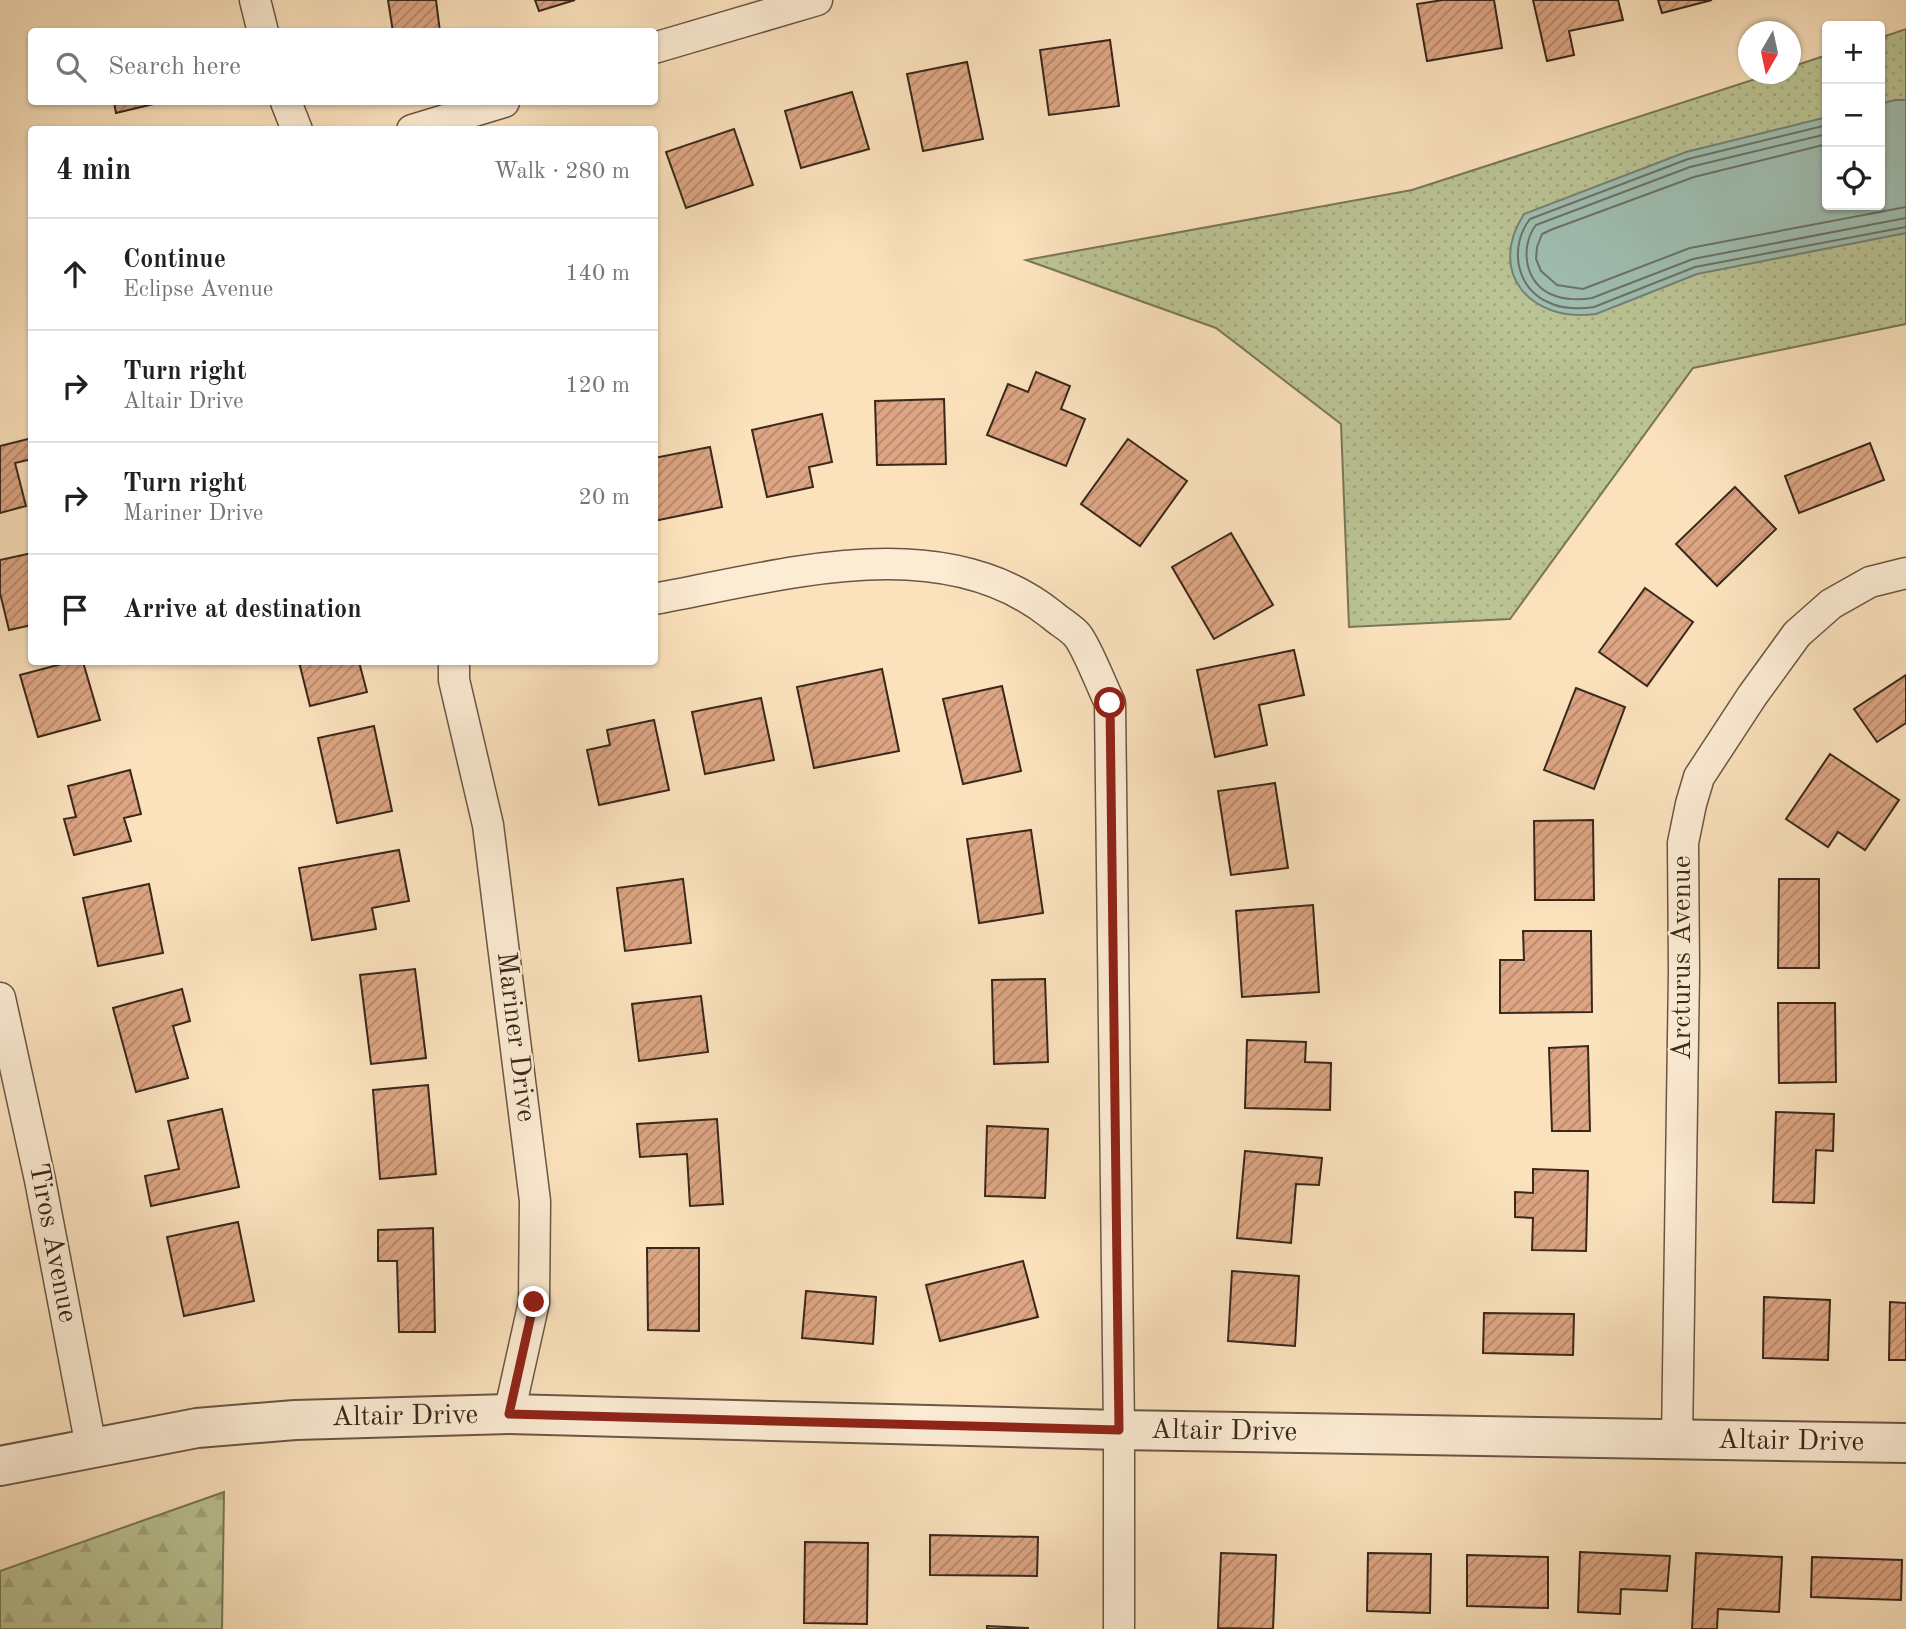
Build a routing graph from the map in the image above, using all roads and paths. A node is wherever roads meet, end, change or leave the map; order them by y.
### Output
1 (255, 0) edge
2 (817, 0) edge
3 (262, 28) edge
4 (658, 47) edge
5 (287, 105) edge
6 (494, 105) edge
7 (295, 126) edge
8 (425, 126) edge
9 (1906, 573) edge
10 (658, 599) edge
11 (454, 665) edge
12 (0, 998) edge
13 (509, 1414) junction
14 (1119, 1430) junction
15 (1677, 1441) junction
16 (1906, 1443) edge
17 (91, 1447) junction
18 (0, 1466) edge
19 (1119, 1629) edge

1 - 3 street
2 - 4 street
5 - 7 street
6 - 8 street
9 - 15 street, Arcturus Avenue
10 - 14 street
11 - 13 street, Mariner Drive
12 - 17 street, Tiros Avenue
13 - 14 street, Altair Drive
13 - 17 street, Altair Drive
14 - 15 street, Altair Drive
14 - 19 street
15 - 16 street, Altair Drive
17 - 18 street, Altair Drive

